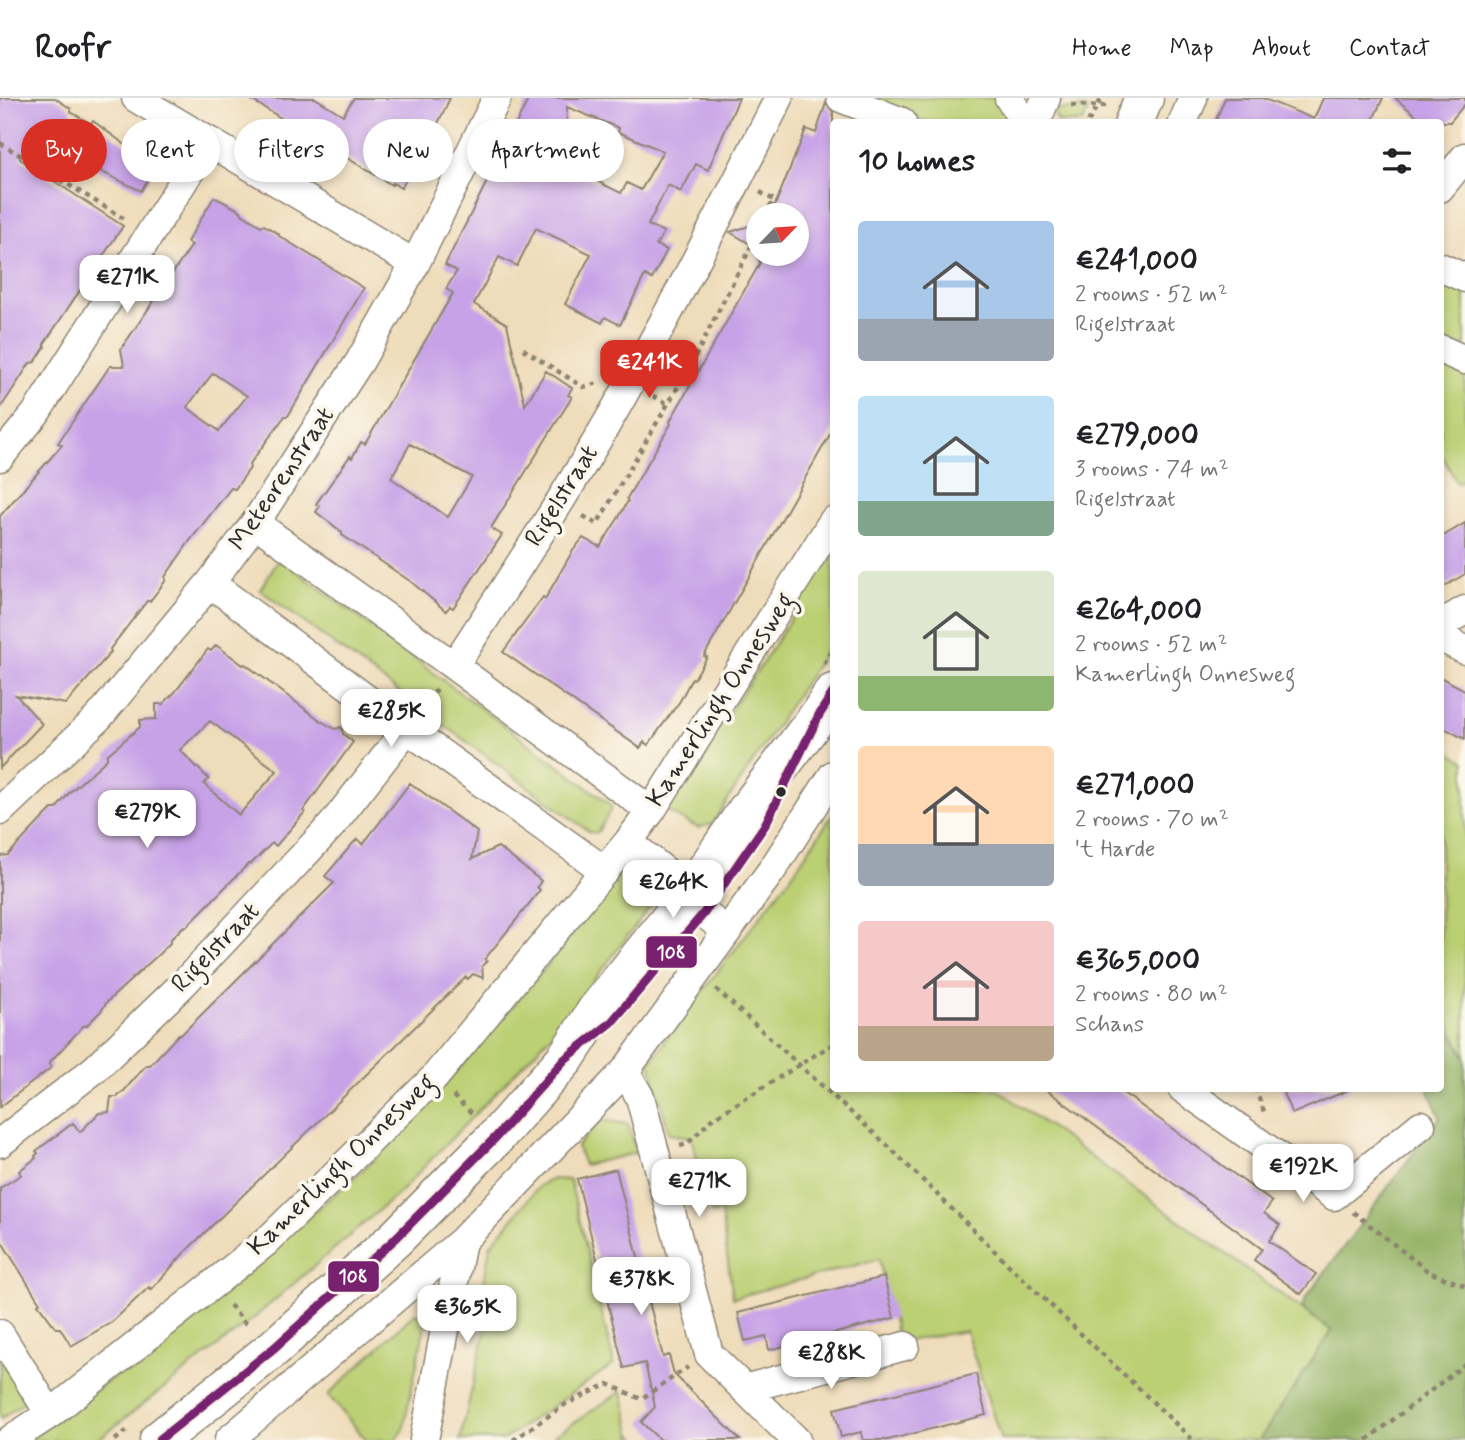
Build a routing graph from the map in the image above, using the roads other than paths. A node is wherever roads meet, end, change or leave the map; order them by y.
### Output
1 (136, 98) edge
2 (497, 98) edge
3 (779, 98) edge
4 (841, 98) edge
5 (1009, 98) edge
6 (1193, 98) edge
7 (1037, 112) edge
8 (172, 119) edge
9 (894, 119) edge
10 (1184, 119) edge
11 (220, 148) edge
12 (1465, 157) edge
13 (183, 182) edge
14 (1444, 183) edge
15 (415, 264) junction
16 (1444, 269) edge
17 (1465, 278) edge
18 (1444, 351) edge
19 (1465, 360) edge
20 (0, 457) edge
21 (255, 523) junction
22 (830, 526) edge
23 (210, 583) junction
24 (1465, 610) edge
25 (1444, 623) edge
26 (1444, 639) edge
27 (1465, 650) edge
28 (454, 666) junction
29 (824, 693) edge
30 (407, 729) junction
31 (830, 780) edge
32 (0, 811) edge
33 (651, 811) junction
34 (628, 842) junction
35 (605, 871) junction
36 (706, 915) junction
37 (625, 1071) junction
38 (1188, 1092) edge
39 (1421, 1125) dead end
40 (0, 1143) edge
41 (462, 1241) junction
42 (0, 1334) edge
43 (905, 1346) dead end
44 (744, 1389) junction
45 (50, 1413) junction
46 (147, 1432) edge
47 (10, 1440) edge
48 (229, 1440) edge
49 (424, 1440) edge
50 (796, 1440) edge

1 - 8 street
2 - 15 street, Meteorenstraat
3 - 28 street, Rigelstraat
4 - 9 street
5 - 7 street
6 - 10 street
11 - 15 street
12 - 14 street
13 - 20 street
15 - 21 street, Meteorenstraat
16 - 17 street
18 - 19 street
21 - 23 street, Meteorenstraat
21 - 28 street
22 - 33 street, Kamerlingh Onnesweg
23 - 30 street
23 - 32 street, Meteorenstraat
24 - 25 street
26 - 27 street
28 - 33 street
29 - 36 main road
30 - 35 street
30 - 40 street, Rigelstraat
31 - 36 street
33 - 34 street, Kamerlingh Onnesweg
34 - 35 street, Kamerlingh Onnesweg
34 - 36 street
35 - 45 street, Kamerlingh Onnesweg
36 - 37 street
36 - 46 main road
37 - 41 street
37 - 44 street
38 - 39 street
41 - 48 street
41 - 49 street
42 - 45 street
43 - 44 street
44 - 50 street
45 - 47 street, Kamerlingh Onnesweg

